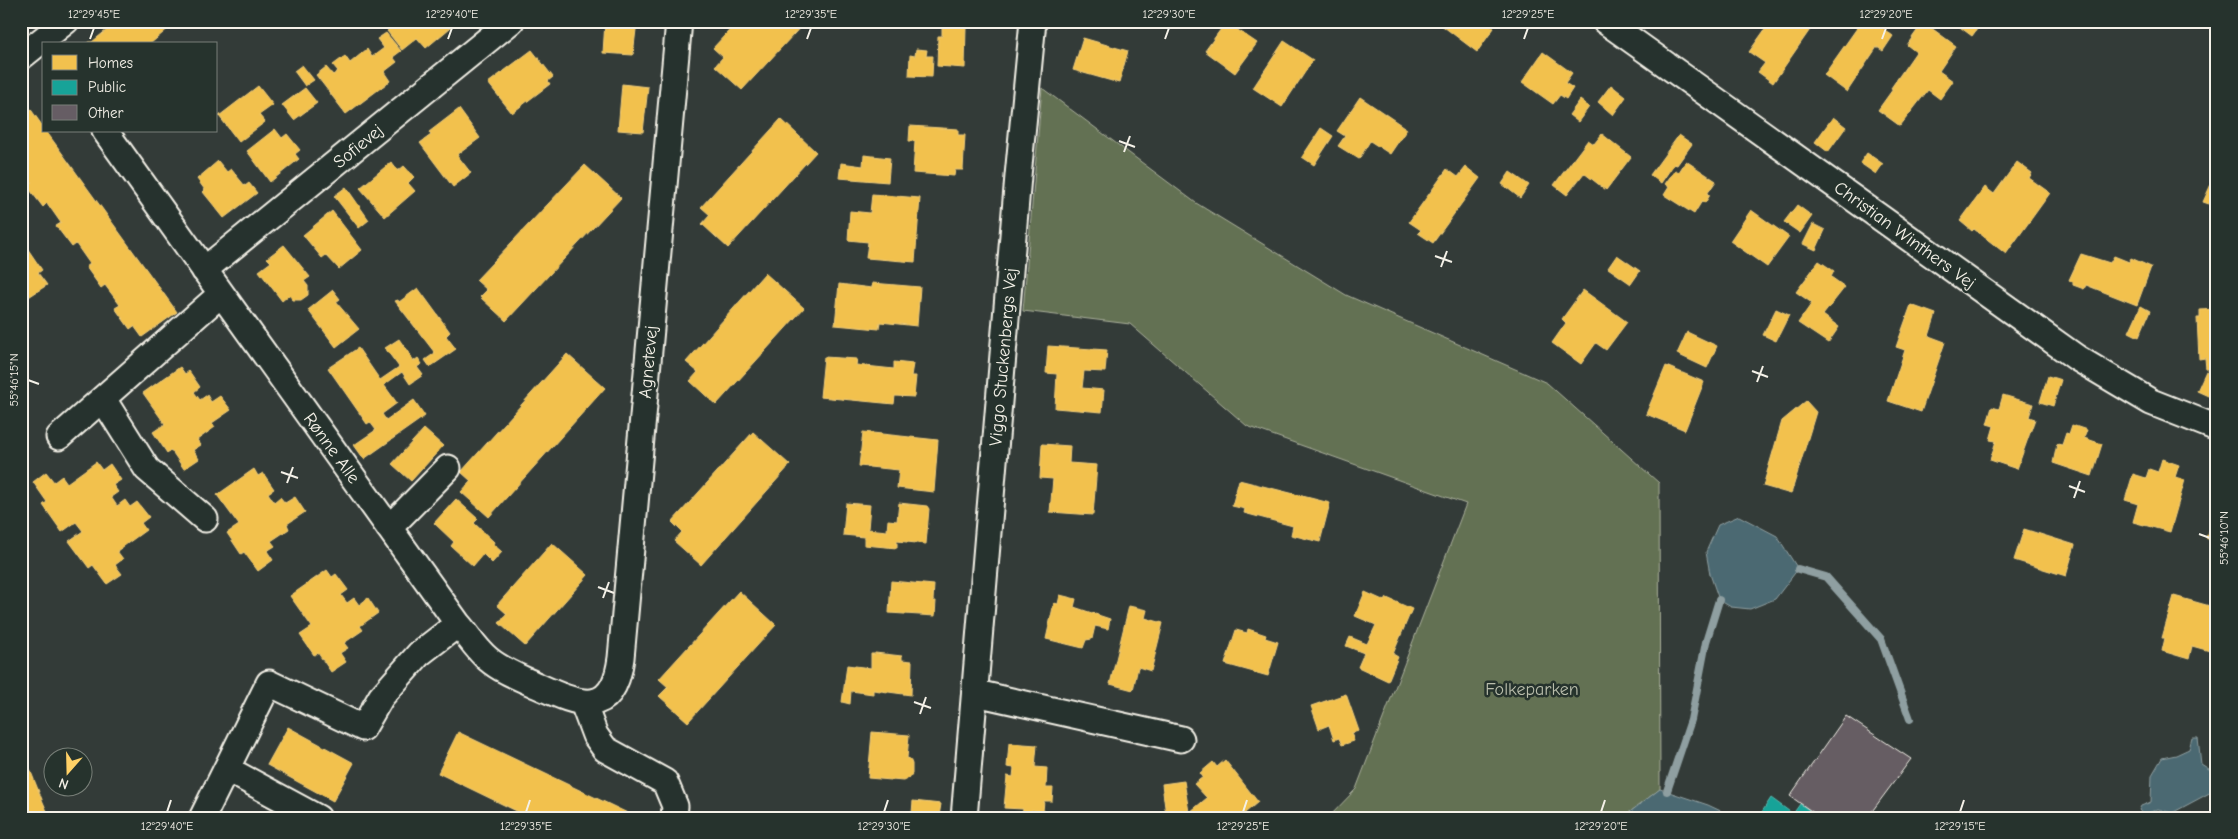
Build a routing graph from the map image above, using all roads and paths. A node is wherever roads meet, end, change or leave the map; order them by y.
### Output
1 (66, 21) edge
2 (511, 21) edge
3 (679, 21) edge
4 (1033, 21) edge
5 (1605, 21) edge
6 (30, 48) edge
7 (106, 132) edge
8 (204, 270) junction
9 (221, 294) junction
10 (103, 399) junction
11 (2217, 428) edge
12 (59, 437) dead end
13 (448, 468) dead end
14 (205, 519) dead end
15 (389, 528) junction
16 (458, 624) junction
17 (976, 693) junction
18 (593, 700) junction
19 (1182, 739) dead end
20 (227, 769) junction
21 (202, 818) edge
22 (318, 818) edge
23 (674, 818) edge
24 (964, 818) edge

1 - 6 street
2 - 8 street, Sofievej
3 - 18 street, Agnetevej
4 - 17 street, Viggo Stuckenbergs Vej
5 - 11 street, Christian Winthers Vej
7 - 8 street, Rønne Alle
8 - 9 street, Rønne Alle
9 - 10 street
9 - 15 street, Rønne Alle
10 - 12 street
10 - 14 street
13 - 15 street
15 - 16 street, Rønne Alle
16 - 18 street, Rønne Alle
16 - 20 street
17 - 19 street
17 - 24 street, Viggo Stuckenbergs Vej
18 - 23 street
20 - 21 street
20 - 22 street

